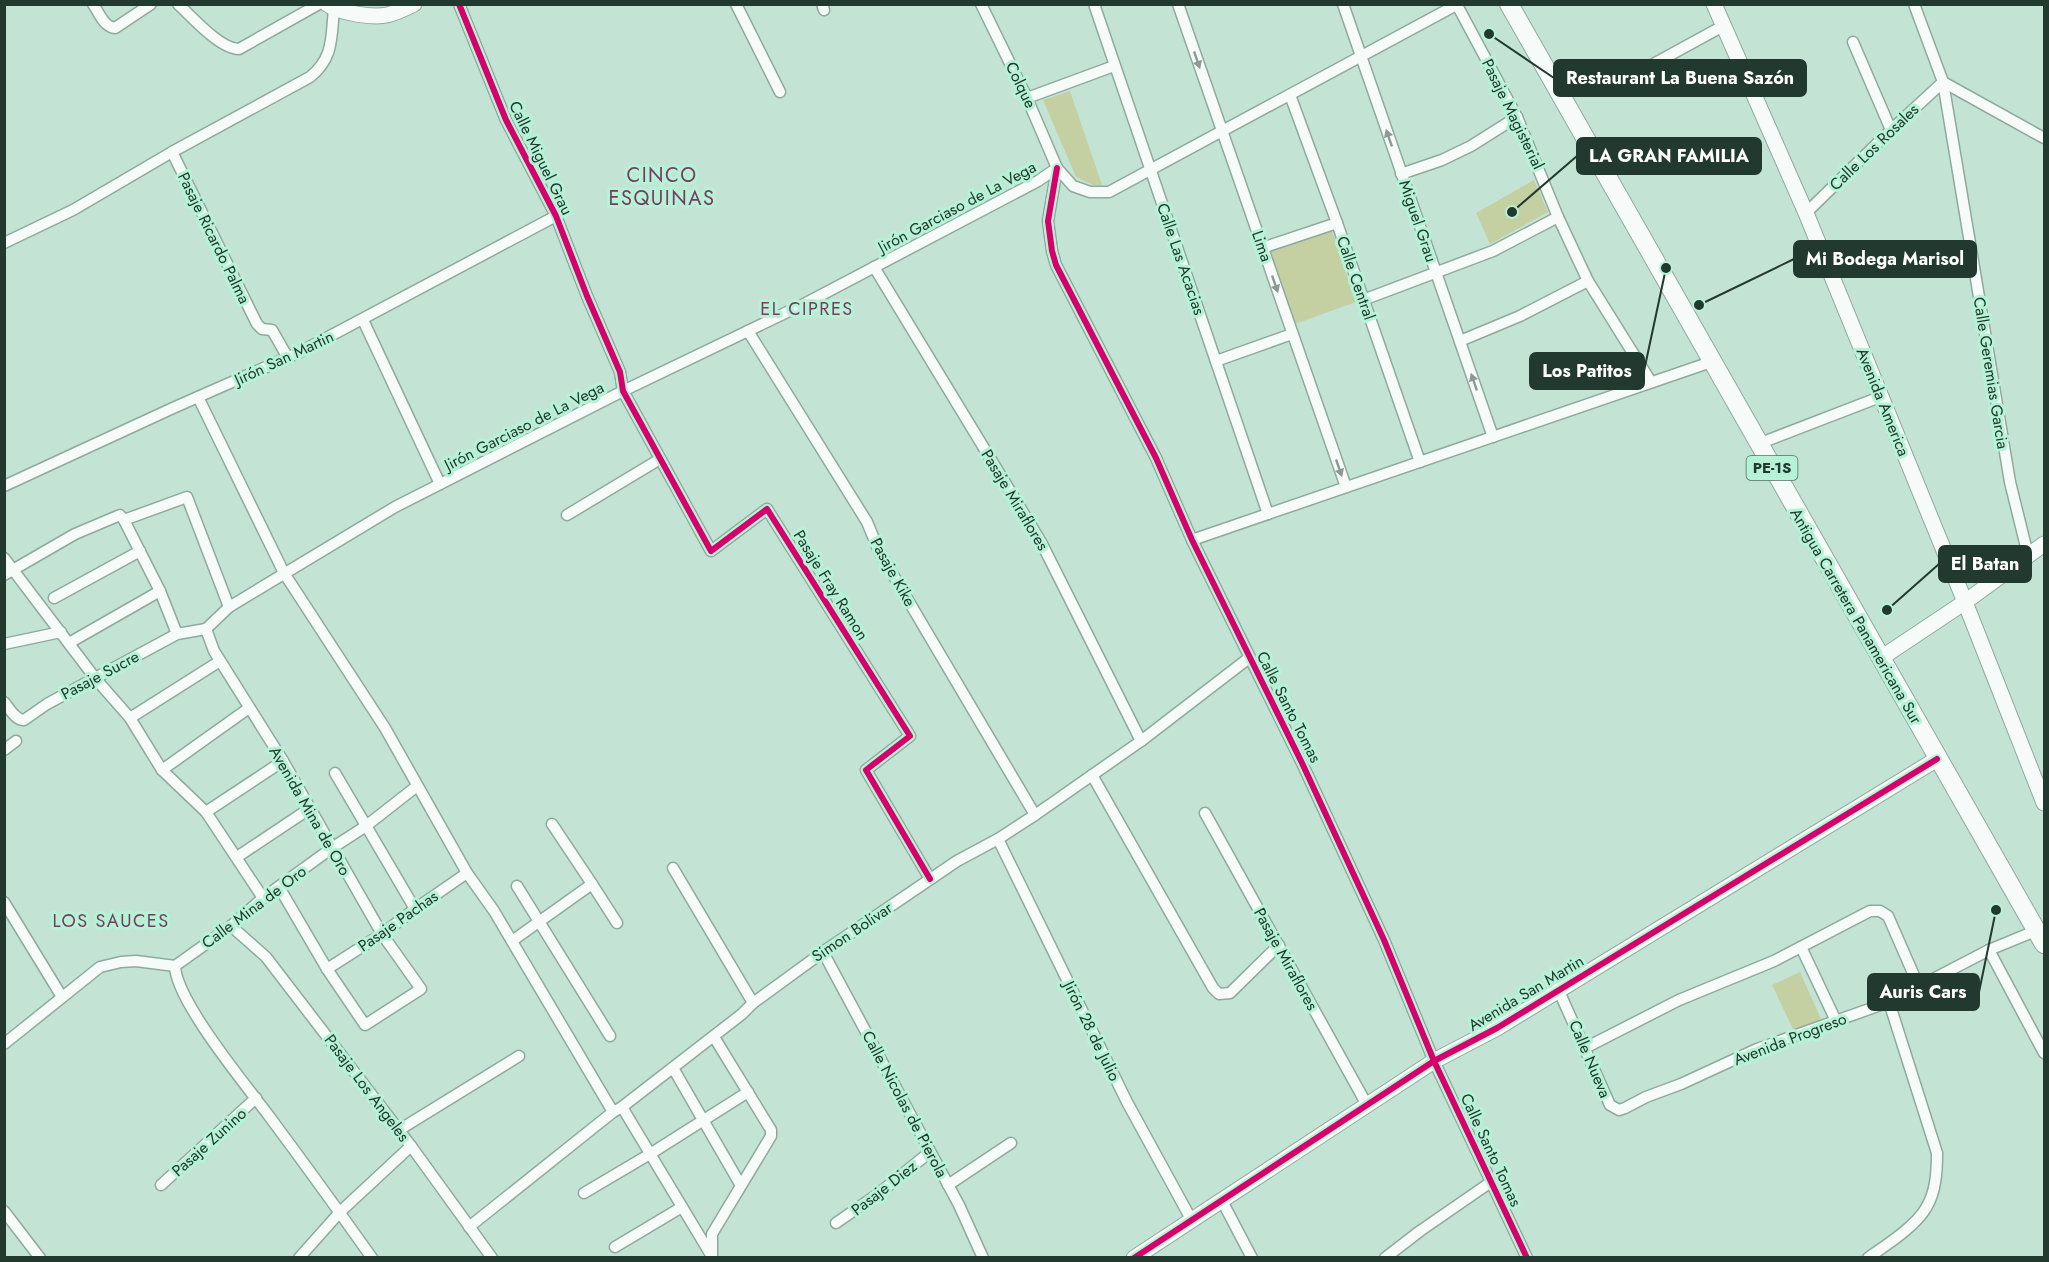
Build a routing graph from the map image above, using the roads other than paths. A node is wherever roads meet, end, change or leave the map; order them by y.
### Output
1 (93, 4) edge
2 (152, 4) edge
3 (178, 4) edge
4 (318, 4) edge
5 (414, 4) edge
6 (459, 4) edge
7 (735, 4) edge
8 (981, 4) edge
9 (1094, 4) edge
10 (1178, 4) edge
11 (1342, 4) edge
12 (1509, 4) edge
13 (1714, 4) edge
14 (1914, 4) edge
15 (1457, 5) edge
16 (331, 7) edge
17 (387, 10) edge
18 (1723, 26) junction
19 (1853, 42) dead end
20 (1361, 57) junction
21 (1114, 66) junction
22 (1639, 72) dead end
23 (1943, 82) junction
24 (780, 92) dead end
25 (1290, 95) junction
26 (1027, 98) junction
27 (1517, 117) junction
28 (1891, 130) junction
29 (1222, 131) junction
30 (2044, 138) edge
31 (172, 152) junction
32 (1058, 168) junction
33 (1150, 170) junction
34 (1401, 174) junction
35 (1806, 213) junction
36 (556, 216) junction
37 (1558, 217) junction
38 (1337, 223) junction
39 (4, 243) edge
40 (1262, 248) junction
41 (874, 267) junction
42 (1436, 273) junction
43 (1588, 281) junction
44 (1363, 300) junction
45 (363, 320) junction
46 (748, 331) junction
47 (1292, 334) junction
48 (1460, 341) junction
49 (288, 357) junction
50 (1216, 361) junction
51 (1711, 362) junction
52 (1652, 382) junction
53 (623, 391) junction
54 (198, 397) junction
55 (1880, 397) junction
56 (1493, 437) junction
57 (1758, 444) junction
58 (660, 459) junction
59 (1420, 462) junction
60 (440, 484) junction
61 (4, 486) edge
62 (1346, 487) junction
63 (1268, 514) junction
64 (567, 515) dead end
65 (124, 520) junction
66 (1192, 540) junction
67 (2044, 544) edge
68 (140, 551) junction
69 (2028, 555) junction
70 (4, 558) edge
71 (9, 572) edge
72 (284, 573) junction
73 (160, 591) junction
74 (54, 598) dead end
75 (1965, 602) junction
76 (229, 607) junction
77 (206, 629) junction
78 (61, 632) junction
79 (177, 634) junction
80 (69, 643) junction
81 (4, 644) edge
82 (1249, 658) junction
83 (1881, 658) junction
84 (220, 661) junction
85 (95, 678) junction
86 (4, 702) edge
87 (249, 708) junction
88 (130, 718) junction
89 (16, 741) dead end
90 (1141, 741) junction
91 (4, 750) edge
92 (1937, 759) junction
93 (283, 761) junction
94 (162, 770) junction
95 (335, 773) dead end
96 (1092, 775) junction
97 (417, 786) junction
98 (2044, 803) edge
99 (309, 809) junction
100 (206, 812) junction
101 (1205, 813) dead end
102 (1035, 815) junction
103 (552, 824) dead end
104 (366, 826) junction
105 (998, 839) junction
106 (332, 848) junction
107 (237, 857) junction
108 (673, 868) dead end
109 (467, 873) junction
110 (930, 879) junction
111 (592, 884) junction
112 (279, 886) junction
113 (517, 886) dead end
114 (264, 898) junction
115 (4, 902) edge
116 (415, 909) junction
117 (540, 921) junction
118 (617, 923) dead end
119 (231, 926) junction
120 (382, 934) junction
121 (2042, 934) edge
122 (512, 941) junction
123 (1280, 945) junction
124 (1801, 947) junction
125 (1989, 950) junction
126 (823, 952) junction
127 (175, 966) junction
128 (327, 969) junction
129 (1919, 987) junction
130 (1558, 989) junction
131 (62, 997) junction
132 (1889, 1002) junction
133 (753, 1003) junction
134 (1836, 1021) junction
135 (610, 1036) dead end
136 (714, 1036) junction
137 (4, 1044) edge
138 (1585, 1048) junction
139 (2044, 1053) edge
140 (519, 1056) dead end
141 (1434, 1061) junction
142 (673, 1068) junction
143 (1666, 1088) joint
144 (748, 1092) junction
145 (256, 1098) junction
146 (1367, 1105) junction
147 (617, 1110) junction
148 (704, 1119) junction
149 (399, 1130) junction
150 (1011, 1143) dead end
151 (411, 1146) junction
152 (930, 1152) junction
153 (650, 1154) junction
154 (1491, 1182) junction
155 (740, 1184) junction
156 (161, 1185) dead end
157 (948, 1185) junction
158 (584, 1193) dead end
159 (1221, 1199) junction
160 (682, 1207) junction
161 (4, 1211) edge
162 (340, 1212) junction
163 (1191, 1219) junction
164 (836, 1224) dead end
165 (470, 1227) junction
166 (615, 1247) dead end
167 (1151, 1253) edge
168 (40, 1257) edge
169 (299, 1257) edge
170 (372, 1257) edge
171 (492, 1257) edge
172 (711, 1257) edge
173 (983, 1257) edge
174 (1134, 1257) edge
175 (1252, 1257) edge
176 (1385, 1257) edge
177 (1527, 1257) edge
178 (1868, 1257) edge

1 - 2 street
3 - 4 street
5 - 17 street
6 - 36 street, Calle Miguel Grau
7 - 24 street
8 - 26 street, Colque
9 - 21 street, Calle Las Acacias
10 -> 29 street, Lima
11 - 20 street, Miguel Grau
12 - 51 highway, Antigua Carretera Panamericana Sur / PE-1S
13 - 18 street, Avenida America
14 - 23 street, Calle Geremias Garcia
15 - 20 street
15 - 27 street, Pasaje Magisterial
16 - 17 street
16 - 31 street
18 - 22 street
18 - 35 street, Avenida America
19 - 28 street
20 - 25 street
34 -> 20 street, Miguel Grau
21 - 26 street
21 - 33 street, Calle Las Acacias
23 - 28 street, Calle Los Rosales
23 - 30 street
23 - 69 street, Calle Geremias Garcia
25 - 29 street
25 - 38 street, Calle Central
26 - 32 street, Colque
27 - 34 street
27 - 37 street, Pasaje Magisterial
28 - 35 street, Calle Los Rosales
29 - 33 street
29 - 40 street, Lima
31 - 39 street
31 - 49 street, Pasaje Ricardo Palma
32 - 33 street
32 - 41 street, Jirón Garciaso de La Vega
32 - 66 street, Calle Santo Tomas
33 - 50 street, Calle Las Acacias
34 - 42 street, Miguel Grau
35 - 55 street, Avenida America
36 - 45 street, Jirón San Martin
36 - 53 street, Calle Miguel Grau
37 - 42 street
37 - 43 street, Pasaje Magisterial
38 - 40 street
38 - 44 street, Calle Central
40 -> 47 street, Lima
41 - 46 street, Jirón Garciaso de La Vega
41 - 90 street, Pasaje Miraflores
42 - 44 street
42 - 48 street, Miguel Grau
43 - 48 street
43 - 52 street, Pasaje Magisterial
44 - 59 street, Calle Central
45 - 49 street, Jirón San Martin
45 - 60 street
46 - 53 street, Jirón Garciaso de La Vega
46 - 102 street, Pasaje Kike
47 - 50 street
47 -> 62 street, Lima
56 -> 48 street, Miguel Grau
49 - 54 street, Jirón San Martin
50 - 63 street, Calle Las Acacias
51 - 52 street
51 - 57 highway, Antigua Carretera Panamericana Sur / PE-1S
52 - 56 street
53 - 58 street, Pasaje Fray Ramon
53 - 60 street, Jirón Garciaso de La Vega
54 - 61 street, Jirón San Martin
54 - 72 street
55 - 57 street
55 - 75 street, Avenida America
56 - 59 street
57 - 83 highway, Antigua Carretera Panamericana Sur / PE-1S
58 - 64 street
58 - 110 street, Pasaje Fray Ramon
59 - 62 street
60 - 72 street, Jirón Garciaso de La Vega
62 - 63 street
63 - 66 street
65 - 68 street
65 - 71 street
65 - 76 street
66 - 82 street, Calle Santo Tomas
67 - 69 street
68 - 73 street
68 - 74 street
69 - 75 street
70 - 71 street
71 - 78 street
72 - 76 street, Jirón Garciaso de La Vega
72 - 97 street
73 - 79 street
73 - 80 street
75 - 83 street
75 - 98 street, Avenida America
76 - 77 street, Jirón Garciaso de La Vega
77 - 79 street, Pasaje Sucre
77 - 84 street, Avenida Mina de Oro
78 - 80 street
78 - 81 street
79 - 85 street, Pasaje Sucre
80 - 85 street
82 - 90 street, Simon Bolivar
82 - 141 street, Calle Santo Tomas
83 - 92 highway, Antigua Carretera Panamericana Sur / PE-1S
84 - 87 street, Avenida Mina de Oro
84 - 88 street
85 - 86 street, Pasaje Sucre
85 - 88 street
87 - 93 street, Avenida Mina de Oro
87 - 94 street
88 - 94 street
89 - 91 street
90 - 96 street, Simon Bolivar
92 - 121 highway, Antigua Carretera Panamericana Sur / PE-1S
92 - 130 street, Avenida San Martin
93 - 99 street, Avenida Mina de Oro
93 - 100 street
94 - 100 street
95 - 104 street
96 - 102 street, Simon Bolivar
96 - 123 street
97 - 104 street, Calle Mina de Oro
97 - 109 street
99 - 106 street, Avenida Mina de Oro
99 - 107 street
100 - 107 street
101 - 123 street, Pasaje Miraflores
102 - 105 street, Simon Bolivar
103 - 111 street
104 - 106 street, Calle Mina de Oro
104 - 116 street
105 - 110 street, Simon Bolivar
105 - 163 street, Jirón 28 de Julio
106 - 112 street, Calle Mina de Oro
106 - 120 street, Avenida Mina de Oro
107 - 114 street
108 - 133 street
109 - 116 street, Pasaje Pachas
109 - 122 street
110 - 126 street, Simon Bolivar
111 - 117 street
111 - 118 street
112 - 114 street, Calle Mina de Oro
112 - 128 street
113 - 117 street
114 - 119 street, Calle Mina de Oro
115 - 131 street
116 - 120 street, Pasaje Pachas
117 - 122 street
117 - 135 street
119 - 127 street, Calle Mina de Oro
119 - 149 street, Pasaje Los Angeles
120 - 128 street, Pasaje Pachas
120 - 128 street, Avenida Mina de Oro
121 - 125 street, Avenida Progreso
122 - 147 street
123 - 146 street, Pasaje Miraflores
124 - 129 street
124 - 134 street
124 - 138 street
125 - 129 street, Avenida Progreso
125 - 139 street
126 - 133 street, Simon Bolivar
126 - 152 street, Calle Nicolas de Pierola
127 - 131 street
127 - 145 street
129 - 132 street, Avenida Progreso
130 - 138 street, Calle Nueva
130 - 141 street, Avenida San Martin
131 - 137 street
132 - 134 street, Avenida Progreso
132 - 178 street
133 - 136 street, Simon Bolivar
134 - 143 street, Avenida Progreso
136 - 142 street, Simon Bolivar
136 - 144 street
138 - 143 street, Calle Nueva
140 - 149 street
141 - 146 street, Avenida San Martin
141 - 154 street, Calle Santo Tomas
142 - 147 street, Simon Bolivar
142 - 148 street
144 - 148 street
144 - 155 street
145 - 156 street, Pasaje Zunino
145 - 162 street
146 - 159 street, Avenida San Martin
147 - 153 street
147 - 165 street, Simon Bolivar
148 - 153 street
148 - 155 street
149 - 151 street, Pasaje Los Angeles
150 - 157 street
151 - 162 street
151 - 165 street, Pasaje Los Angeles
152 - 157 street, Calle Nicolas de Pierola
152 - 164 street, Pasaje Diez
153 - 158 street
153 - 160 street
154 - 176 street
154 - 177 street, Calle Santo Tomas
155 - 172 street
157 - 173 street, Calle Nicolas de Pierola
159 - 163 street, Avenida San Martin
159 - 175 street
160 - 166 street
160 - 172 street
161 - 168 street
162 - 169 street
162 - 170 street
163 - 167 street, Avenida San Martin
165 - 171 street, Pasaje Los Angeles
167 - 174 street, Avenida San Martin

